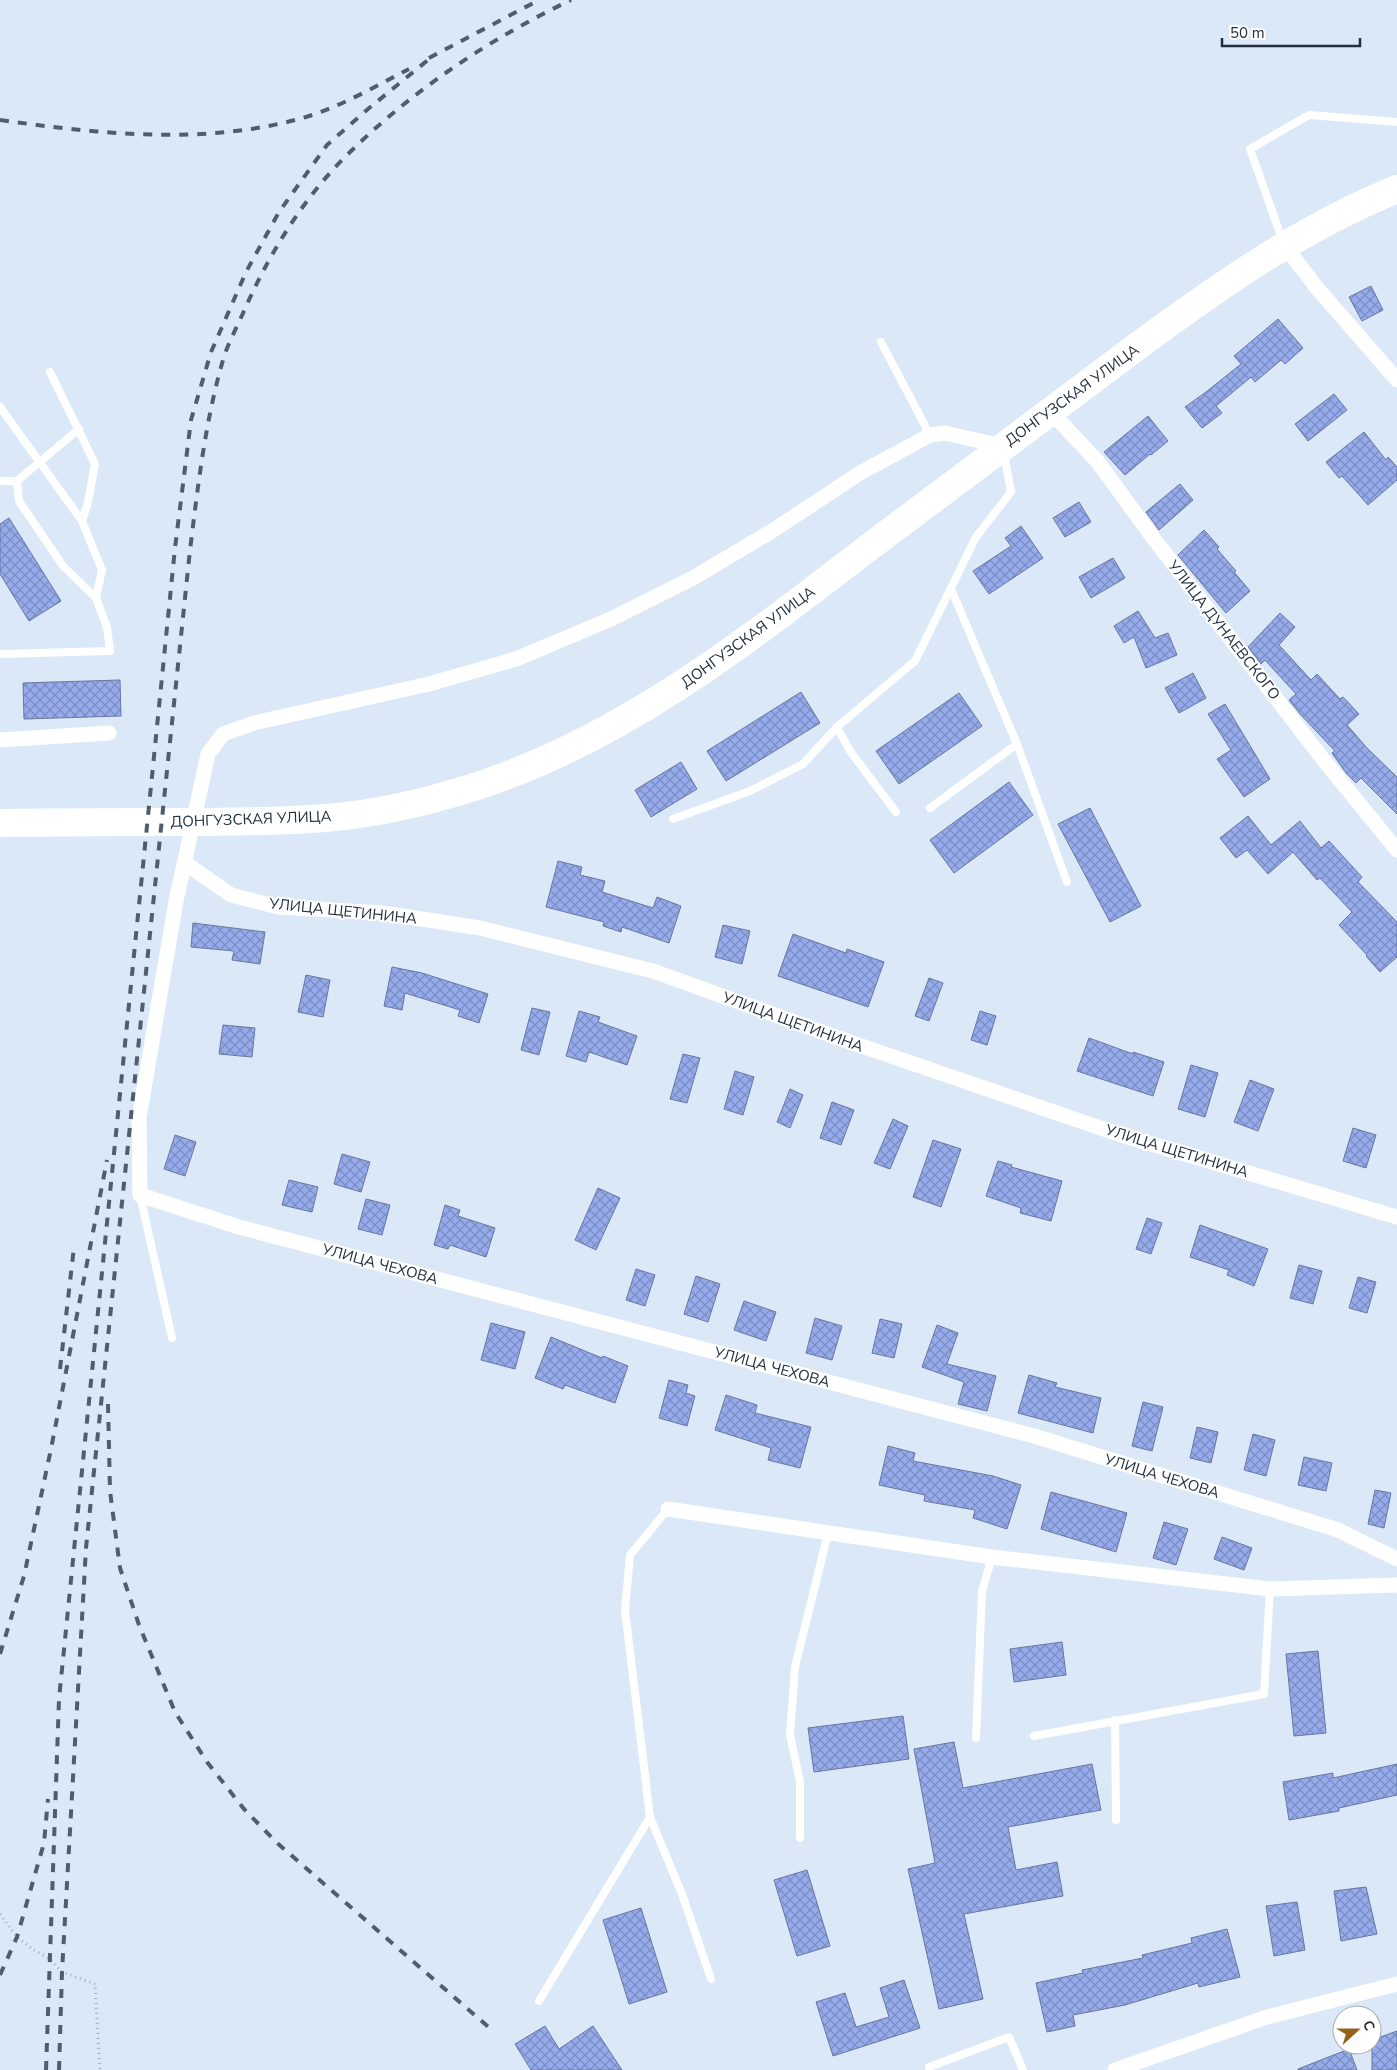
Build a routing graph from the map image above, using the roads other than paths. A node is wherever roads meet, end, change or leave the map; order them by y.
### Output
1 (1397, 122) edge
2 (1397, 189) edge
3 (1284, 245) junction
4 (881, 342) dead end
5 (50, 372) dead end
6 (1397, 380) edge
7 (0, 407) edge
8 (1050, 411) junction
9 (79, 429) junction
10 (930, 435) junction
11 (1002, 446) junction
12 (40, 462) junction
13 (0, 481) edge
14 (17, 481) junction
15 (82, 521) junction
16 (951, 589) junction
17 (96, 598) junction
18 (0, 654) edge
19 (837, 727) junction
20 (109, 733) dead end
21 (0, 740) edge
22 (1017, 744) junction
23 (930, 808) dead end
24 (896, 812) dead end
25 (673, 819) dead end
26 (0, 823) edge
27 (1397, 850) edge
28 (185, 863) junction
29 (1067, 882) dead end
30 (140, 1195) junction
31 (1397, 1217) edge
32 (172, 1338) dead end
33 (668, 1509) joint
34 (828, 1532) junction
35 (992, 1557) junction
36 (1397, 1559) edge
37 (1397, 1585) edge
38 (1270, 1588) junction
39 (1114, 1720) junction
40 (1034, 1736) dead end
41 (976, 1738) dead end
42 (650, 1817) junction
43 (1116, 1820) dead end
44 (800, 1838) dead end
45 (710, 1979) dead end
46 (1397, 1984) edge
47 (539, 2001) dead end
48 (929, 2067) dead end
49 (1023, 2070) edge
50 (1114, 2070) edge

1 - 3 lane
2 - 3 highway, ДОНГУЗСКАЯ УЛИЦА
3 - 6 street
3 - 8 highway, ДОНГУЗСКАЯ УЛИЦА
4 - 10 lane
5 - 9 lane
7 - 12 lane
8 - 11 highway, ДОНГУЗСКАЯ УЛИЦА
8 - 27 street, УЛИЦА ДУНАЕВСКОГО
9 - 12 lane
9 - 15 lane
10 - 11 street
10 - 28 street
11 - 16 lane
11 - 26 highway, ДОНГУЗСКАЯ УЛИЦА
12 - 14 lane
12 - 15 lane
13 - 14 lane
14 - 17 lane
15 - 17 lane
16 - 19 lane
16 - 22 lane
17 - 18 lane
19 - 24 lane
19 - 25 lane
20 - 21 street
22 - 23 lane
22 - 29 lane
28 - 30 street
28 - 31 street, УЛИЦА ЩЕТИНИНА
30 - 32 lane
30 - 36 street, УЛИЦА ЧЕХОВА
33 - 34 street
33 - 42 lane
34 - 35 street
34 - 44 lane
35 - 38 street
35 - 41 lane
37 - 38 street
38 - 39 lane
39 - 40 lane
39 - 43 lane
42 - 45 lane
42 - 47 lane
46 - 50 street
48 - 49 lane

